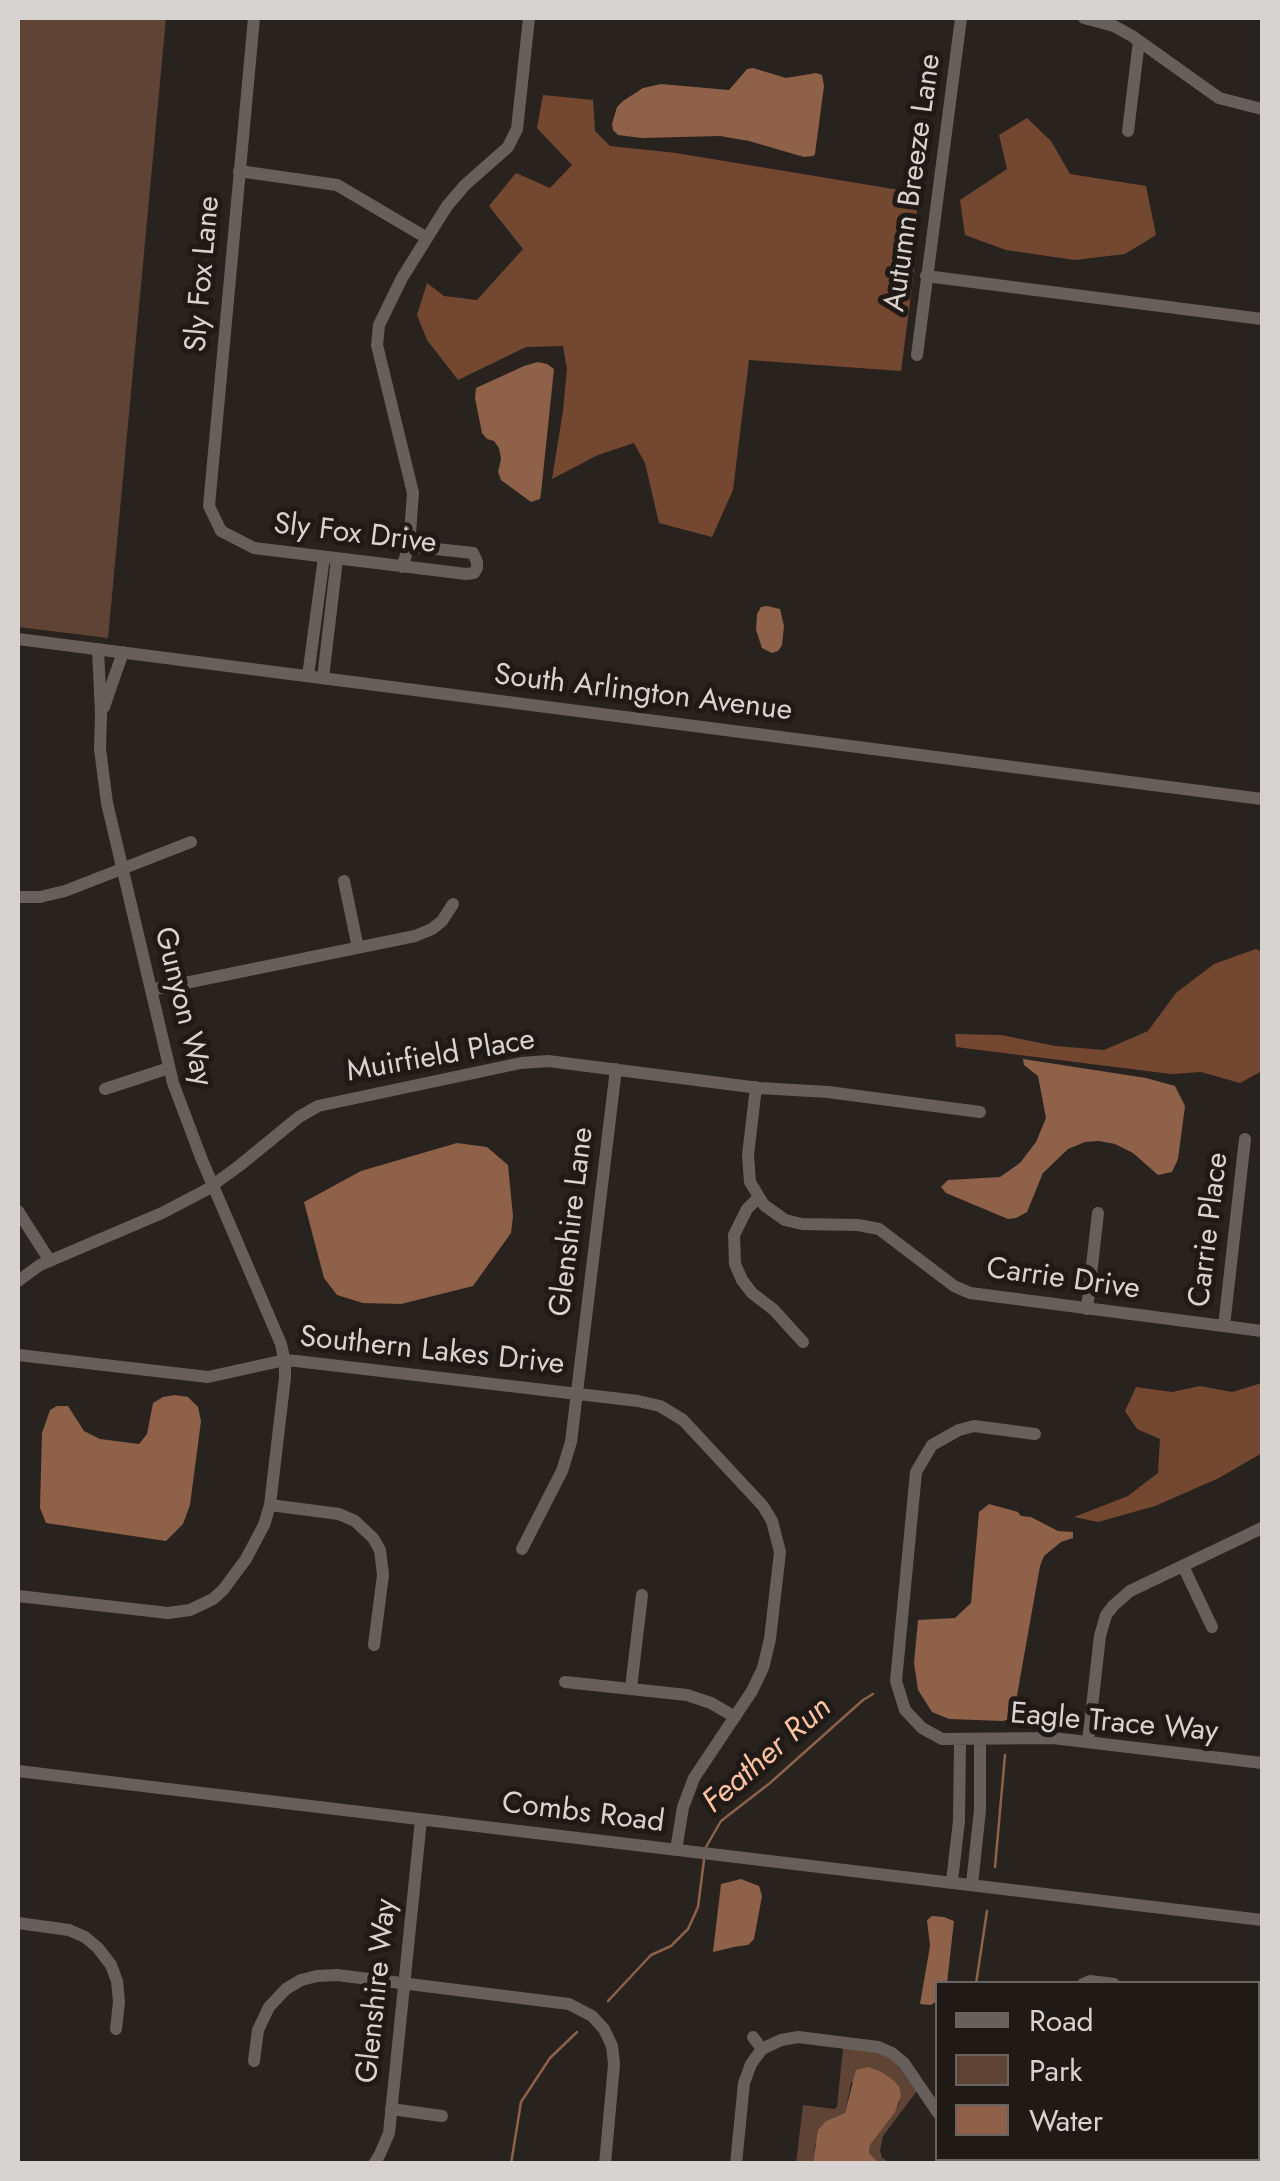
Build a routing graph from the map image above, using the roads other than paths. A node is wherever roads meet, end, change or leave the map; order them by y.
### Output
1 (254, 18) edge
2 (529, 18) edge
3 (961, 18) edge
4 (1084, 18) edge
5 (1139, 41) junction
6 (1262, 109) edge
7 (1128, 132) dead end
8 (238, 171) junction
9 (427, 238) junction
10 (926, 276) junction
11 (1262, 319) edge
12 (917, 355) dead end
13 (221, 531) joint
14 (409, 546) junction
15 (330, 558) junction
16 (402, 567) junction
17 (18, 639) edge
18 (98, 648) junction
19 (123, 652) junction
20 (308, 676) junction
21 (323, 678) junction
22 (102, 714) junction
23 (1262, 799) edge
24 (191, 842) dead end
25 (123, 869) junction
26 (344, 881) dead end
27 (18, 897) edge
28 (454, 904) dead end
29 (358, 948) junction
30 (151, 990) junction
31 (170, 1068) junction
32 (616, 1070) junction
33 (756, 1087) junction
34 (104, 1088) dead end
35 (980, 1112) dead end
36 (1245, 1139) dead end
37 (213, 1185) junction
38 (758, 1198) junction
39 (18, 1211) edge
40 (1098, 1213) dead end
41 (50, 1261) junction
42 (18, 1281) edge
43 (1087, 1309) junction
44 (1224, 1326) junction
45 (1262, 1331) edge
46 (804, 1342) dead end
47 (18, 1355) edge
48 (285, 1360) junction
49 (576, 1393) junction
50 (1035, 1434) dead end
51 (270, 1505) junction
52 (1262, 1528) edge
53 (522, 1550) dead end
54 (1183, 1566) junction
55 (642, 1595) dead end
56 (18, 1596) edge
57 (1212, 1628) dead end
58 (374, 1645) dead end
59 (565, 1682) dead end
60 (631, 1688) junction
61 (735, 1717) junction
62 (980, 1739) junction
63 (960, 1740) junction
64 (1088, 1742) junction
65 (1262, 1763) edge
66 (18, 1771) edge
67 (421, 1820) junction
68 (676, 1850) junction
69 (952, 1881) junction
70 (972, 1884) junction
71 (1262, 1920) edge
72 (18, 1922) edge
73 (404, 1983) junction
74 (116, 2029) dead end
75 (753, 2037) dead end
76 (762, 2049) junction
77 (254, 2060) dead end
78 (935, 2109) edge
79 (391, 2110) junction
80 (442, 2116) dead end
81 (374, 2164) edge
82 (605, 2164) edge
83 (736, 2164) edge

1 - 8 street, Sly Fox Lane
2 - 9 street
3 - 10 street, Autumn Breeze Lane
4 - 5 street
5 - 6 street
5 - 7 street
8 - 9 street
8 - 13 street, Sly Fox Lane
9 - 14 street
10 - 11 street
10 - 12 street, Autumn Breeze Lane
13 - 15 street, Sly Fox Drive
14 - 16 street
14 - 16 street, Sly Fox Drive
15 - 16 street, Sly Fox Drive
15 - 20 street
15 - 21 street
17 - 18 street, South Arlington Avenue
18 - 19 street, South Arlington Avenue
18 - 22 street, Gunyon Way
19 - 20 street, South Arlington Avenue
19 - 22 street
20 - 21 street, South Arlington Avenue
21 - 23 street, South Arlington Avenue
22 - 25 street, Gunyon Way
24 - 25 street
25 - 27 street
25 - 30 street, Gunyon Way
26 - 29 street
28 - 29 street
29 - 30 street
30 - 31 street, Gunyon Way
31 - 34 street
31 - 37 street, Gunyon Way
32 - 33 street, Muirfield Place
32 - 37 street, Muirfield Place
32 - 49 street, Glenshire Lane
33 - 35 street, Muirfield Place
33 - 38 street
36 - 44 street, Carrie Place
37 - 41 street, Muirfield Place
37 - 48 street, Gunyon Way
38 - 43 street, Carrie Drive
38 - 46 street
39 - 41 street
40 - 43 street
41 - 42 street, Muirfield Place
43 - 44 street, Carrie Drive
44 - 45 street, Carrie Drive
47 - 48 street, Southern Lakes Drive
48 - 49 street, Southern Lakes Drive
48 - 51 street
49 - 53 street, Glenshire Lane
49 - 61 street, Southern Lakes Drive
50 - 63 street
51 - 56 street
51 - 58 street
52 - 54 street
54 - 57 street
54 - 64 street
55 - 60 street
59 - 60 street
60 - 61 street
61 - 68 street
62 - 63 street, Eagle Trace Way
62 - 64 street, Eagle Trace Way
62 - 70 street
63 - 69 street
64 - 65 street, Eagle Trace Way
66 - 67 street, Combs Road
67 - 68 street, Combs Road
67 - 73 street, Glenshire Way
68 - 69 street, Combs Road
69 - 70 street, Combs Road
70 - 71 street, Combs Road
72 - 74 street
73 - 77 street
73 - 79 street, Glenshire Way
73 - 82 street
75 - 76 street
76 - 78 street
76 - 83 street
79 - 80 street
79 - 81 street, Glenshire Way

